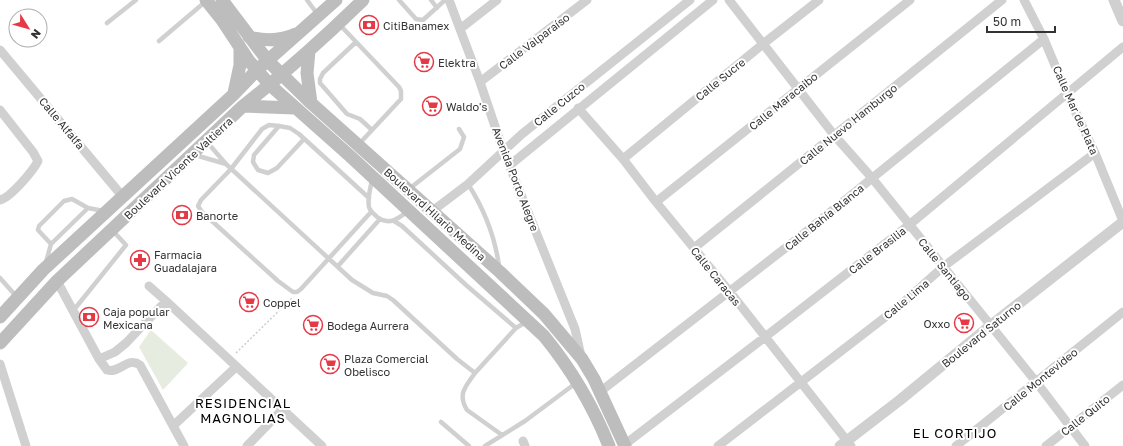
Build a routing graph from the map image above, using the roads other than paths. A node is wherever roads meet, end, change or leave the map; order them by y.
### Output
1 (136, 0) edge
2 (206, 0) edge
3 (222, 0) edge
4 (307, 0) edge
5 (336, 0) edge
6 (363, 0) edge
7 (399, 0) edge
8 (431, 0) edge
9 (445, 0) edge
10 (448, 0) edge
11 (497, 0) edge
12 (587, 0) edge
13 (690, 0) edge
14 (713, 0) edge
15 (729, 0) edge
16 (819, 0) edge
17 (910, 0) edge
18 (1002, 0) edge
19 (1024, 0) edge
20 (1114, 0) edge
21 (437, 8) junction
22 (318, 16) junction
23 (1123, 21) edge
24 (107, 23) dead end
25 (339, 24) junction
26 (460, 29) junction
27 (302, 31) junction
28 (249, 37) junction
29 (1044, 40) junction
30 (159, 41) dead end
31 (356, 42) junction
32 (763, 44) junction
33 (1123, 47) edge
34 (240, 49) junction
35 (0, 50) edge
36 (309, 51) junction
37 (268, 61) junction
38 (257, 70) junction
39 (280, 74) junction
40 (480, 82) junction
41 (270, 85) junction
42 (799, 89) junction
43 (1068, 94) junction
44 (233, 95) junction
45 (311, 103) junction
46 (243, 106) junction
47 (295, 108) junction
48 (578, 108) junction
49 (0, 110) edge
50 (279, 126) junction
51 (459, 129) dead end
52 (372, 130) junction
53 (834, 135) junction
54 (304, 139) junction
55 (206, 141) junction
56 (358, 145) junction
57 (503, 150) junction
58 (1095, 153) junction
59 (192, 154) junction
60 (623, 159) junction
61 (226, 164) junction
62 (510, 165) junction
63 (231, 169) junction
64 (372, 177) junction
65 (872, 178) junction
66 (468, 184) junction
67 (408, 190) junction
68 (123, 197) junction
69 (369, 198) junction
70 (0, 200) edge
71 (656, 202) junction
72 (88, 208) junction
73 (409, 211) junction
74 (107, 212) junction
75 (371, 212) junction
76 (431, 212) junction
77 (380, 219) junction
78 (394, 221) junction
79 (1123, 222) edge
80 (909, 225) junction
81 (112, 230) junction
82 (51, 244) junction
83 (694, 248) junction
84 (329, 259) junction
85 (338, 266) junction
86 (944, 267) junction
87 (44, 270) junction
88 (500, 272) junction
89 (0, 278) edge
90 (57, 281) junction
91 (5, 284) junction
92 (149, 286) dead end
93 (0, 288) edge
94 (730, 292) junction
95 (18, 298) junction
96 (166, 301) junction
97 (73, 311) junction
98 (1123, 312) edge
99 (0, 317) edge
100 (529, 320) junction
101 (990, 326) junction
102 (516, 328) junction
103 (765, 338) junction
104 (0, 343) edge
105 (99, 359) junction
106 (582, 359) junction
107 (0, 364) edge
108 (233, 364) junction
109 (475, 373) junction
110 (577, 382) junction
111 (801, 382) junction
112 (1037, 383) junction
113 (1123, 385) edge
114 (601, 391) junction
115 (282, 410) junction
116 (440, 422) dead end
117 (173, 426) junction
118 (1070, 427) junction
119 (502, 435) junction
120 (846, 444) edge
121 (624, 445) edge
122 (26, 446) edge
123 (184, 446) edge
124 (247, 446) edge
125 (322, 446) edge
126 (469, 446) edge
127 (485, 446) edge
128 (609, 446) edge
129 (718, 446) edge
130 (956, 446) edge
131 (1046, 446) edge
132 (1085, 446) edge

1 - 24 lane
2 - 30 lane
2 - 34 main road, Boulevard Hilario Medina
3 - 28 main road, Boulevard Hilario Medina
4 - 22 lane
5 - 22 main road, Boulevard Vicente Valtierra
6 - 25 main road, Boulevard Vicente Valtierra
7 - 21 lane
8 - 21 lane
9 - 21 lane
10 - 26 street, Avenida Porto Alegre
11 - 26 street
12 - 40 street, Calle Valparaíso
13 - 57 street, Calle Cuzco
14 - 48 street, Calle Cuzco
15 - 32 street, Calle Santiago
16 - 32 street, Calle Sucre
17 - 42 street, Calle Maracaibo
18 - 53 street, Calle Nuevo Hamburgo
19 - 29 street, Calle Mar de Plata
20 - 23 street
22 - 27 main road, Boulevard Vicente Valtierra
25 - 31 lane
25 - 36 main road, Boulevard Vicente Valtierra
26 - 40 street, Avenida Porto Alegre
27 - 28 main road
27 - 37 main road, Boulevard Vicente Valtierra
28 - 37 main road, Boulevard Hilario Medina
29 - 43 street, Calle Mar de Plata
29 - 65 street, Calle Bahía Blanca
31 - 52 lane
31 - 52 lane
32 - 42 street, Calle Santiago
32 - 60 street, Calle Sucre
33 - 43 street, Calle Brasilia
34 - 38 main road, Boulevard Hilario Medina
34 - 44 main road
35 - 68 street, Calle Alfalfa
36 - 39 main road, Boulevard Vicente Valtierra
36 - 45 main road
37 - 38 main road, Boulevard Vicente Valtierra
37 - 39 main road, Boulevard Hilario Medina
38 - 41 main road, Boulevard Hilario Medina
38 - 44 main road, Boulevard Vicente Valtierra
39 - 41 main road, Boulevard Vicente Valtierra
39 - 45 main road, Boulevard Hilario Medina
40 - 57 street, Avenida Porto Alegre
41 - 46 main road, Boulevard Vicente Valtierra
41 - 47 main road, Boulevard Hilario Medina
42 - 53 street, Calle Santiago
42 - 71 street, Calle Maracaibo
43 - 58 street, Calle Mar de Plata
43 - 80 street, Calle Brasilia
44 - 68 main road, Boulevard Vicente Valtierra
45 - 56 main road, Boulevard Hilario Medina
46 - 47 main road
46 - 55 main road, Boulevard Vicente Valtierra
47 - 64 main road, Boulevard Hilario Medina
48 - 60 street, Calle Caracas
48 - 62 street, Calle Cuzco
49 - 70 street
50 - 54 lane
50 - 54 lane
50 - 63 lane
51 - 67 lane
52 - 56 lane
53 - 65 street, Calle Santiago
53 - 83 street, Calle Nuevo Hamburgo
54 - 69 lane
55 - 59 main road, Boulevard Vicente Valtierra
55 - 61 lane
56 - 67 main road, Boulevard Hilario Medina
57 - 62 street, Avenida Porto Alegre
57 - 66 street, Calle Cuzco
58 - 79 street, Calle Mar de Plata
58 - 86 street, Calle Lima
59 - 61 lane
59 - 81 main road, Boulevard Vicente Valtierra
60 - 71 street, Calle Caracas
61 - 63 lane
62 - 106 street, Avenida Porto Alegre
63 - 84 lane
63 - 84 lane
64 - 69 lane
64 - 73 main road, Boulevard Hilario Medina
65 - 80 street, Calle Santiago
65 - 94 street, Calle Bahía Blanca
66 - 76 street, Calle Cuzco
66 - 88 lane
67 - 76 main road, Boulevard Hilario Medina
68 - 74 main road, Boulevard Vicente Valtierra
69 - 75 lane
71 - 83 street, Calle Caracas
72 - 74 lane
72 - 82 lane
72 - 82 lane
73 - 78 lane
73 - 100 main road, Boulevard Hilario Medina
74 - 87 main road, Boulevard Vicente Valtierra
75 - 77 lane
75 - 84 lane
76 - 88 main road, Boulevard Hilario Medina
77 - 78 lane
77 - 85 lane
78 - 102 lane
79 - 101 street, Boulevard Saturno
80 - 86 street, Calle Santiago
80 - 103 street, Calle Brasilia
81 - 90 main road, Boulevard Vicente Valtierra
81 - 97 lane
82 - 87 lane
83 - 94 street, Calle Caracas
84 - 85 lane
85 - 109 lane
86 - 101 street, Calle Santiago
86 - 111 street, Calle Lima
87 - 95 main road, Boulevard Vicente Valtierra
88 - 106 main road, Boulevard Hilario Medina
89 - 91 lane
90 - 97 street
90 - 104 main road, Boulevard Vicente Valtierra
91 - 93 lane
91 - 95 lane
92 - 96 street
94 - 103 street, Calle Caracas
94 - 114 street, Calle Bahía Blanca
95 - 99 main road, Boulevard Vicente Valtierra
96 - 105 street
96 - 108 street
97 - 105 street
98 - 112 street, Calle Montevideo
100 - 102 lane
100 - 110 main road, Boulevard Hilario Medina
101 - 112 street, Calle Santiago
101 - 120 street, Boulevard Saturno
102 - 109 lane
103 - 111 street, Calle Caracas
103 - 121 street, Calle Brasilia
105 - 117 street
106 - 114 main road, Boulevard Hilario Medina
107 - 122 street
108 - 115 street
108 - 117 street
109 - 119 lane
110 - 119 lane
110 - 128 main road, Boulevard Hilario Medina
111 - 120 street, Calle Caracas
111 - 129 street, Calle Lima
112 - 118 street, Calle Santiago
112 - 130 street, Calle Montevideo
113 - 118 street, Calle Quito
114 - 121 main road, Boulevard Hilario Medina
115 - 124 street
115 - 125 street
116 - 126 lane
117 - 123 street
118 - 131 street, Calle Quito
118 - 132 street, Calle Santiago
119 - 127 lane

